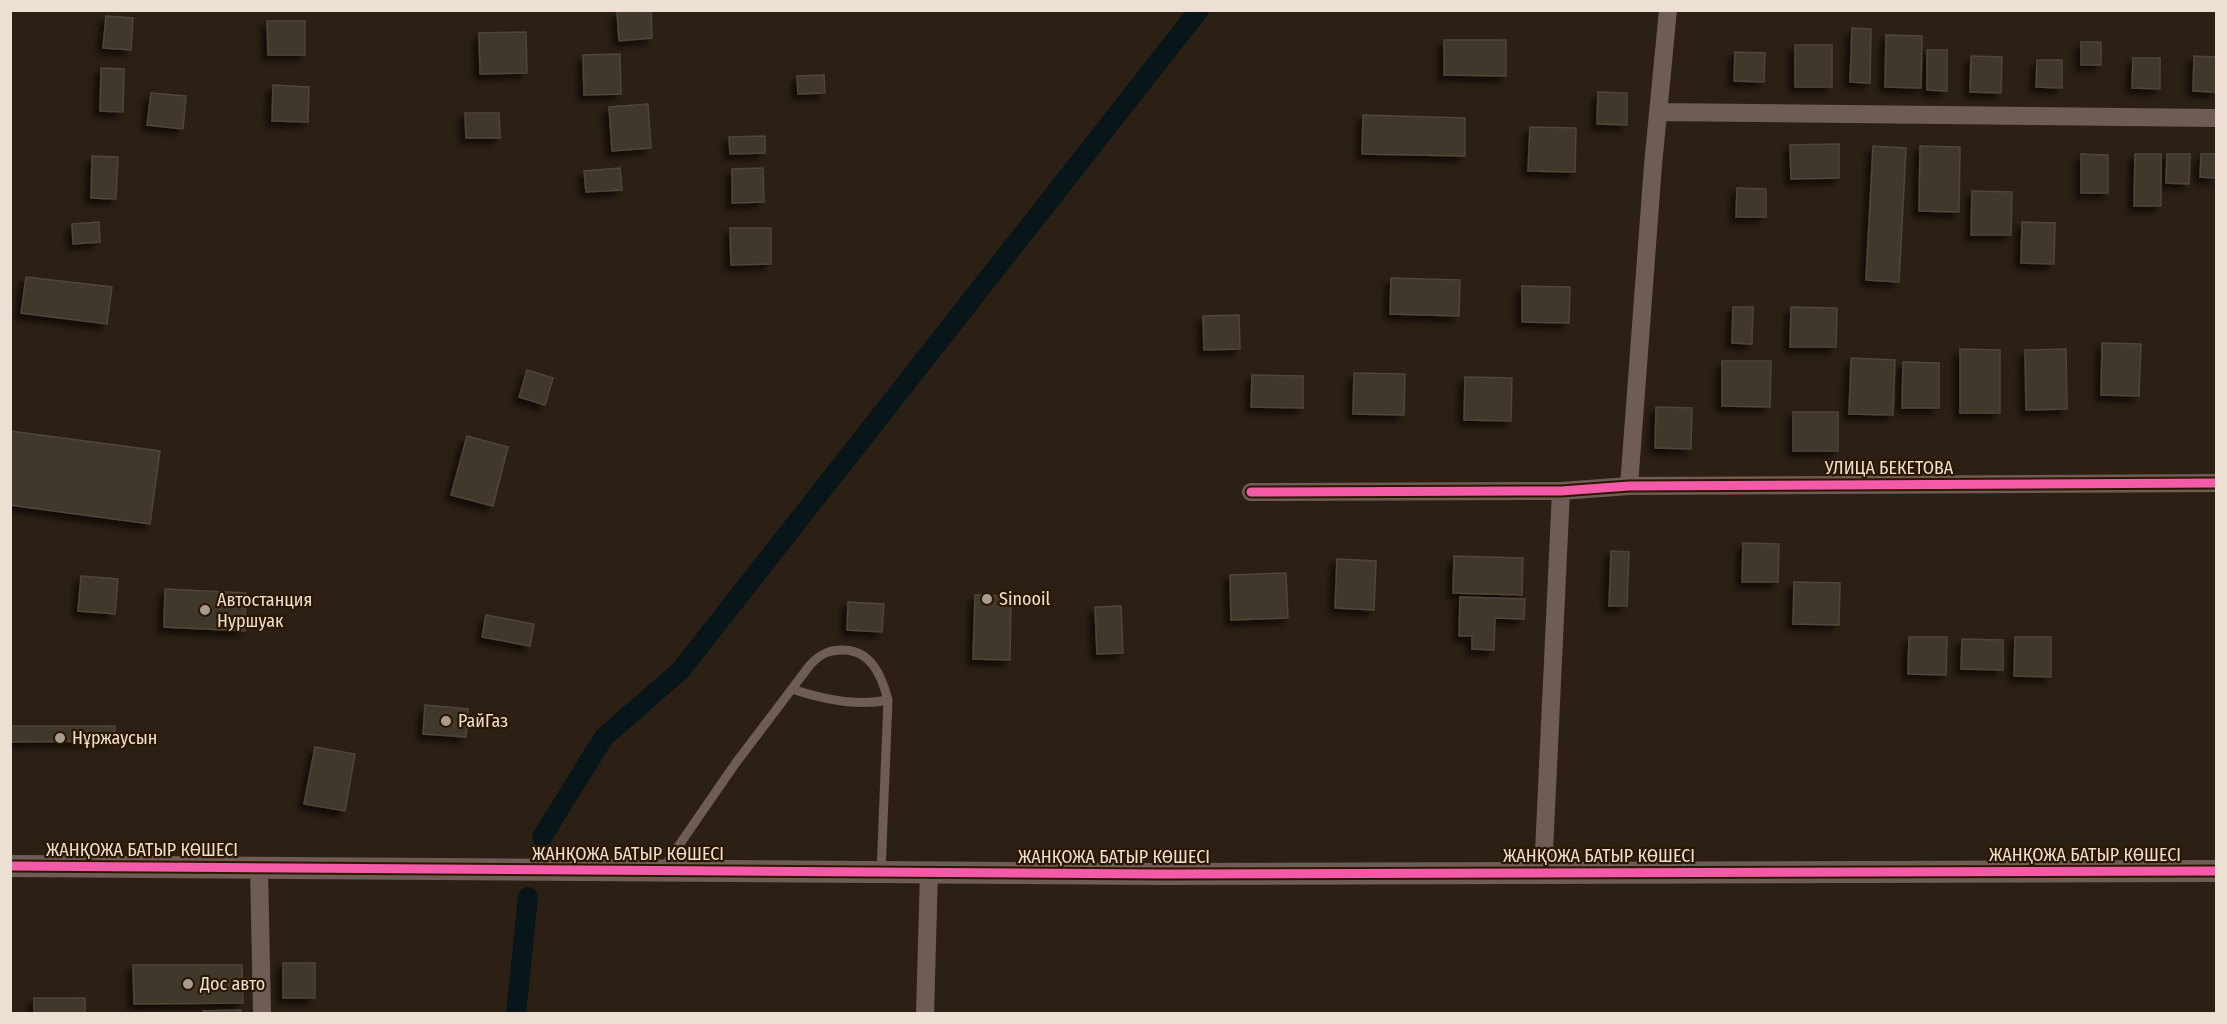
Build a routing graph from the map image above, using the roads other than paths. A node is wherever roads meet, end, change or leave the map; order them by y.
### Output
1 (1668, 10) edge
2 (1659, 112) junction
3 (2217, 118) edge
4 (2217, 483) edge
5 (1629, 486) junction
6 (1561, 491) junction
7 (1251, 492) dead end
8 (792, 689) junction
9 (888, 700) junction
10 (10, 866) edge
11 (259, 867) junction
12 (662, 870) junction
13 (2217, 871) edge
14 (881, 872) junction
15 (929, 872) junction
16 (1543, 873) junction
17 (262, 1014) edge
18 (925, 1014) edge

1 - 2 street
2 - 3 street
2 - 5 street
4 - 5 street, УЛИЦА БЕКЕТОВА
5 - 6 street, УЛИЦА БЕКЕТОВА
6 - 7 street, УЛИЦА БЕКЕТОВА
6 - 16 street
8 - 9 lane
8 - 9 lane
8 - 12 lane
9 - 14 lane
10 - 11 street, ЖАНҚОЖА БАТЫР КӨШЕСІ
11 - 12 street, ЖАНҚОЖА БАТЫР КӨШЕСІ
11 - 17 street
12 - 14 street, ЖАНҚОЖА БАТЫР КӨШЕСІ
13 - 16 street, ЖАНҚОЖА БАТЫР КӨШЕСІ
14 - 15 street, ЖАНҚОЖА БАТЫР КӨШЕСІ
15 - 16 street, ЖАНҚОЖА БАТЫР КӨШЕСІ
15 - 18 street

